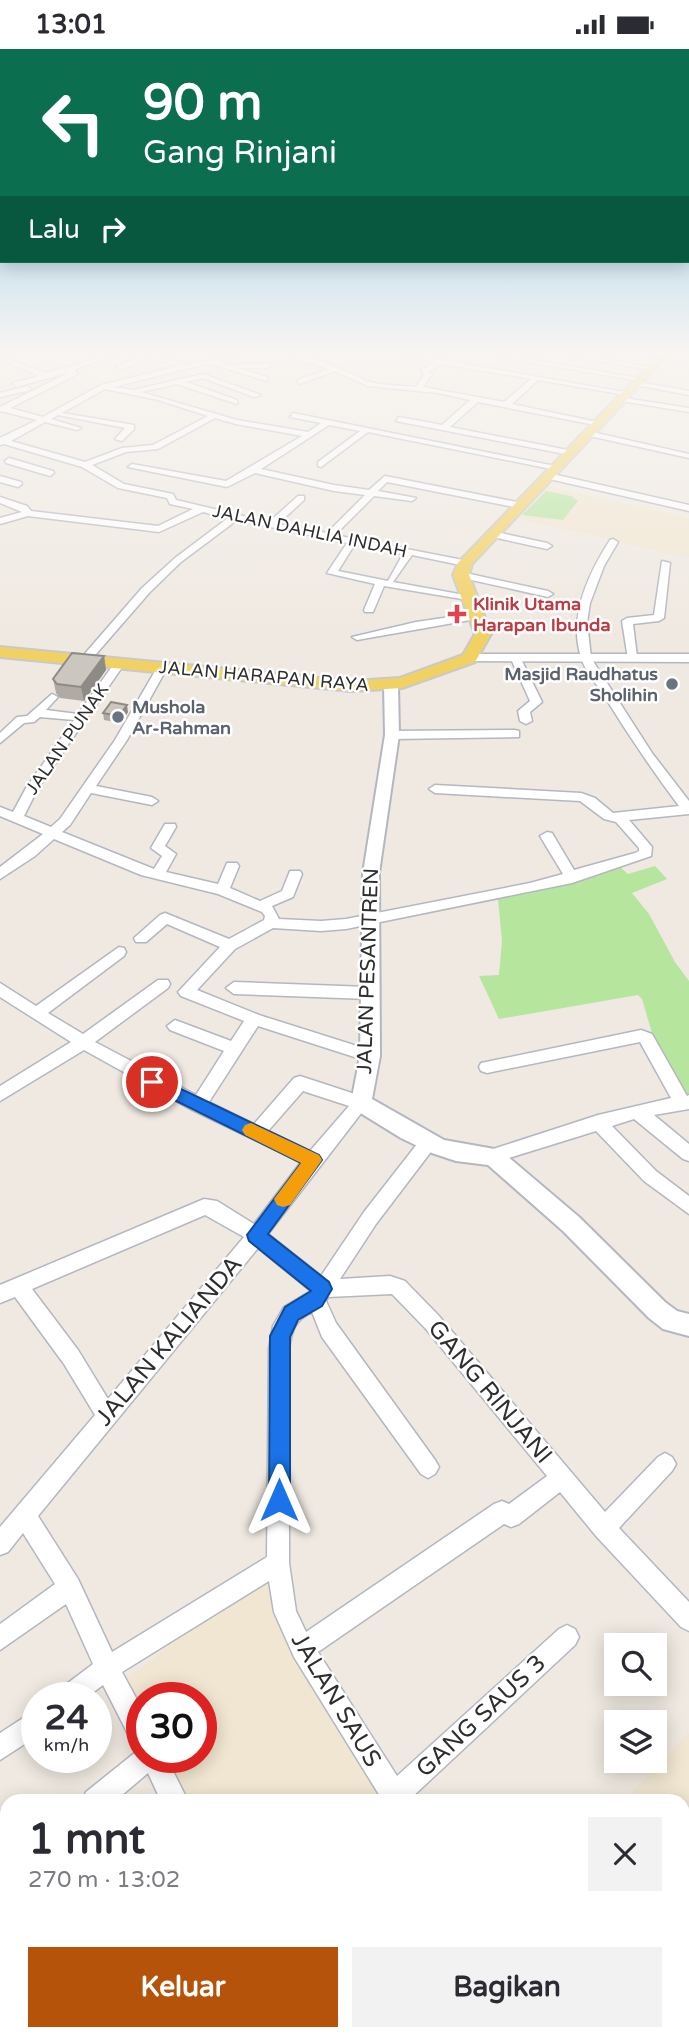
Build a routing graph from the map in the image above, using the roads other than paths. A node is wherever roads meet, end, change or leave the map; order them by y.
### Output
1 (32, 449) joint
2 (136, 449) edge
3 (287, 449) edge
4 (341, 449) edge
5 (455, 449) edge
6 (548, 449) edge
7 (574, 449) edge
8 (664, 449) edge
9 (570, 453) junction
10 (689, 456) edge
11 (9, 461) junction
12 (321, 464) dead end
13 (85, 465) junction
14 (0, 466) edge
15 (132, 467) dead end
16 (254, 470) junction
17 (552, 471) junction
18 (50, 473) dead end
19 (0, 479) edge
20 (343, 479) dead end
21 (18, 484) dead end
22 (334, 488) junction
23 (371, 493) junction
24 (300, 498) dead end
25 (412, 498) dead end
26 (0, 500) edge
27 (519, 505) junction
28 (689, 508) edge
29 (201, 509) junction
30 (28, 513) junction
31 (236, 517) junction
32 (0, 521) edge
33 (271, 525) junction
34 (491, 534) junction
35 (329, 535) junction
36 (353, 540) junction
37 (613, 542) dead end
38 (547, 546) dead end
39 (409, 552) junction
40 (665, 563) dead end
41 (463, 569) junction
42 (392, 579) dead end
43 (380, 583) junction
44 (548, 594) dead end
45 (470, 599) junction
46 (369, 610) dead end
47 (478, 616) junction
48 (357, 637) dead end
49 (0, 652) edge
50 (632, 657) junction
51 (469, 658) junction
52 (586, 658) junction
53 (689, 658) edge
54 (86, 659) junction
55 (516, 659) junction
56 (120, 663) junction
57 (162, 668) junction
58 (391, 685) junction
59 (52, 697) dead end
60 (37, 713) junction
61 (83, 718) junction
62 (526, 722) dead end
63 (515, 734) dead end
64 (393, 735) junction
65 (0, 739) edge
66 (689, 786) edge
67 (86, 788) junction
68 (673, 788) junction
69 (435, 789) dead end
70 (152, 801) dead end
71 (688, 809) edge
72 (0, 811) edge
73 (618, 816) junction
74 (17, 817) junction
75 (170, 827) dead end
76 (56, 832) junction
77 (547, 836) dead end
78 (232, 866) dead end
79 (0, 874) edge
80 (295, 874) dead end
81 (158, 875) junction
82 (572, 878) junction
83 (222, 890) junction
84 (260, 906) junction
85 (370, 918) junction
86 (271, 923) junction
87 (141, 937) dead end
88 (230, 945) junction
89 (119, 952) dead end
90 (163, 984) dead end
91 (234, 988) dead end
92 (0, 989) edge
93 (368, 993) junction
94 (36, 1014) junction
95 (254, 1019) junction
96 (175, 1026) dead end
97 (82, 1043) junction
98 (235, 1049) junction
99 (370, 1056) junction
100 (487, 1067) dead end
101 (0, 1094) edge
102 (361, 1103) junction
103 (686, 1103) edge
104 (198, 1105) junction
105 (637, 1111) junction
106 (598, 1122) junction
107 (256, 1133) junction
108 (427, 1144) junction
109 (689, 1154) edge
110 (493, 1156) junction
111 (313, 1160) junction
112 (689, 1206) edge
113 (256, 1235) junction
114 (9, 1290) edge
115 (319, 1294) junction
116 (689, 1325) edge
117 (106, 1415) junction
118 (666, 1464) dead end
119 (428, 1468) dead end
120 (562, 1477) junction
121 (24, 1514) junction
122 (604, 1528) junction
123 (0, 1544) edge
124 (278, 1563) junction
125 (70, 1587) junction
126 (687, 1611) edge
127 (567, 1637) dead end
128 (0, 1638) edge
129 (302, 1649) junction
130 (107, 1668) junction
131 (88, 1682) edge
132 (126, 1704) edge
133 (21, 1733) edge
134 (0, 1748) edge
135 (130, 1773) edge
136 (159, 1773) edge
137 (104, 1794) edge
138 (171, 1794) edge
139 (394, 1794) edge
140 (401, 1794) edge

1 - 11 street
1 - 13 street, JALAN DAHLIA INDAH
2 - 13 street
3 - 16 street
4 - 12 street
5 - 17 street
6 - 9 street
7 - 9 main road
8 - 10 street
9 - 17 main road
11 - 14 street
11 - 18 street
13 - 29 street, JALAN DAHLIA INDAH
15 - 16 street
16 - 22 street
17 - 27 main road
17 - 28 street
19 - 21 street
20 - 22 street
22 - 23 street
23 - 25 street
23 - 27 street
23 - 35 street
24 - 33 street
26 - 30 street
27 - 34 main road
29 - 30 street
29 - 31 street, JALAN DAHLIA INDAH
30 - 32 street
31 - 33 street, JALAN DAHLIA INDAH
31 - 54 street
33 - 35 street, JALAN DAHLIA INDAH
34 - 38 street
34 - 41 main road
35 - 36 street, JALAN DAHLIA INDAH
36 - 39 street, JALAN DAHLIA INDAH
36 - 43 street
37 - 52 street
39 - 41 street, JALAN DAHLIA INDAH
39 - 42 street
40 - 50 street
41 - 44 street, JALAN DAHLIA INDAH
41 - 45 main road
43 - 45 street
43 - 46 street
45 - 47 main road
47 - 48 street
47 - 51 main road
49 - 54 main road, JALAN HARAPAN RAYA
50 - 52 main road
50 - 53 main road
51 - 55 main road
51 - 58 main road, JALAN HARAPAN RAYA
52 - 55 main road
52 - 68 street
54 - 56 main road, JALAN HARAPAN RAYA
55 - 62 street
56 - 57 main road, JALAN HARAPAN RAYA
56 - 61 street, JALAN PUNAK
57 - 58 main road, JALAN HARAPAN RAYA
57 - 67 street
58 - 64 street, JALAN PESANTREN
59 - 60 street
60 - 61 street
60 - 65 street
61 - 74 street, JALAN PUNAK
63 - 64 street
64 - 85 street, JALAN PESANTREN
66 - 68 street
67 - 70 street
67 - 76 street
68 - 71 street
69 - 73 street
71 - 73 street
72 - 74 street
73 - 82 street
74 - 76 street
75 - 81 street
76 - 79 street
76 - 81 street
77 - 82 street
78 - 83 street
80 - 84 street
81 - 83 street
82 - 85 street
83 - 84 street
84 - 86 street
85 - 86 street
85 - 93 street, JALAN PESANTREN
86 - 88 street
87 - 88 street
88 - 95 street
89 - 94 street
90 - 97 street
91 - 93 street
92 - 94 street
93 - 99 street, JALAN PESANTREN
94 - 97 street
95 - 98 street
95 - 99 street
96 - 98 street
97 - 101 street
97 - 104 street
98 - 104 street
99 - 102 street, JALAN PESANTREN
100 - 103 street
102 - 107 street
102 - 108 street, JALAN PESANTREN
102 - 111 street, JALAN KALIANDA
103 - 105 street
104 - 107 street
105 - 106 street
105 - 109 street
106 - 110 street
106 - 112 street
107 - 111 street
108 - 110 street, JALAN PESANTREN
108 - 115 street, JALAN SAUS
110 - 116 street
111 - 113 street, JALAN KALIANDA
113 - 114 street
113 - 115 street
113 - 117 street, JALAN KALIANDA
114 - 117 street
115 - 119 street
115 - 120 street, GANG RINJANI
115 - 124 street, JALAN SAUS
117 - 121 street, JALAN KALIANDA
118 - 122 street
120 - 122 street, GANG RINJANI
120 - 129 street
121 - 123 street, JALAN KALIANDA
121 - 125 street
122 - 126 street, GANG RINJANI
124 - 129 street, JALAN SAUS
124 - 130 street
125 - 128 street
125 - 130 street
127 - 140 street, GANG SAUS 3
129 - 139 street, JALAN SAUS
130 - 131 street
130 - 132 street
133 - 134 street
135 - 137 street
136 - 138 street

